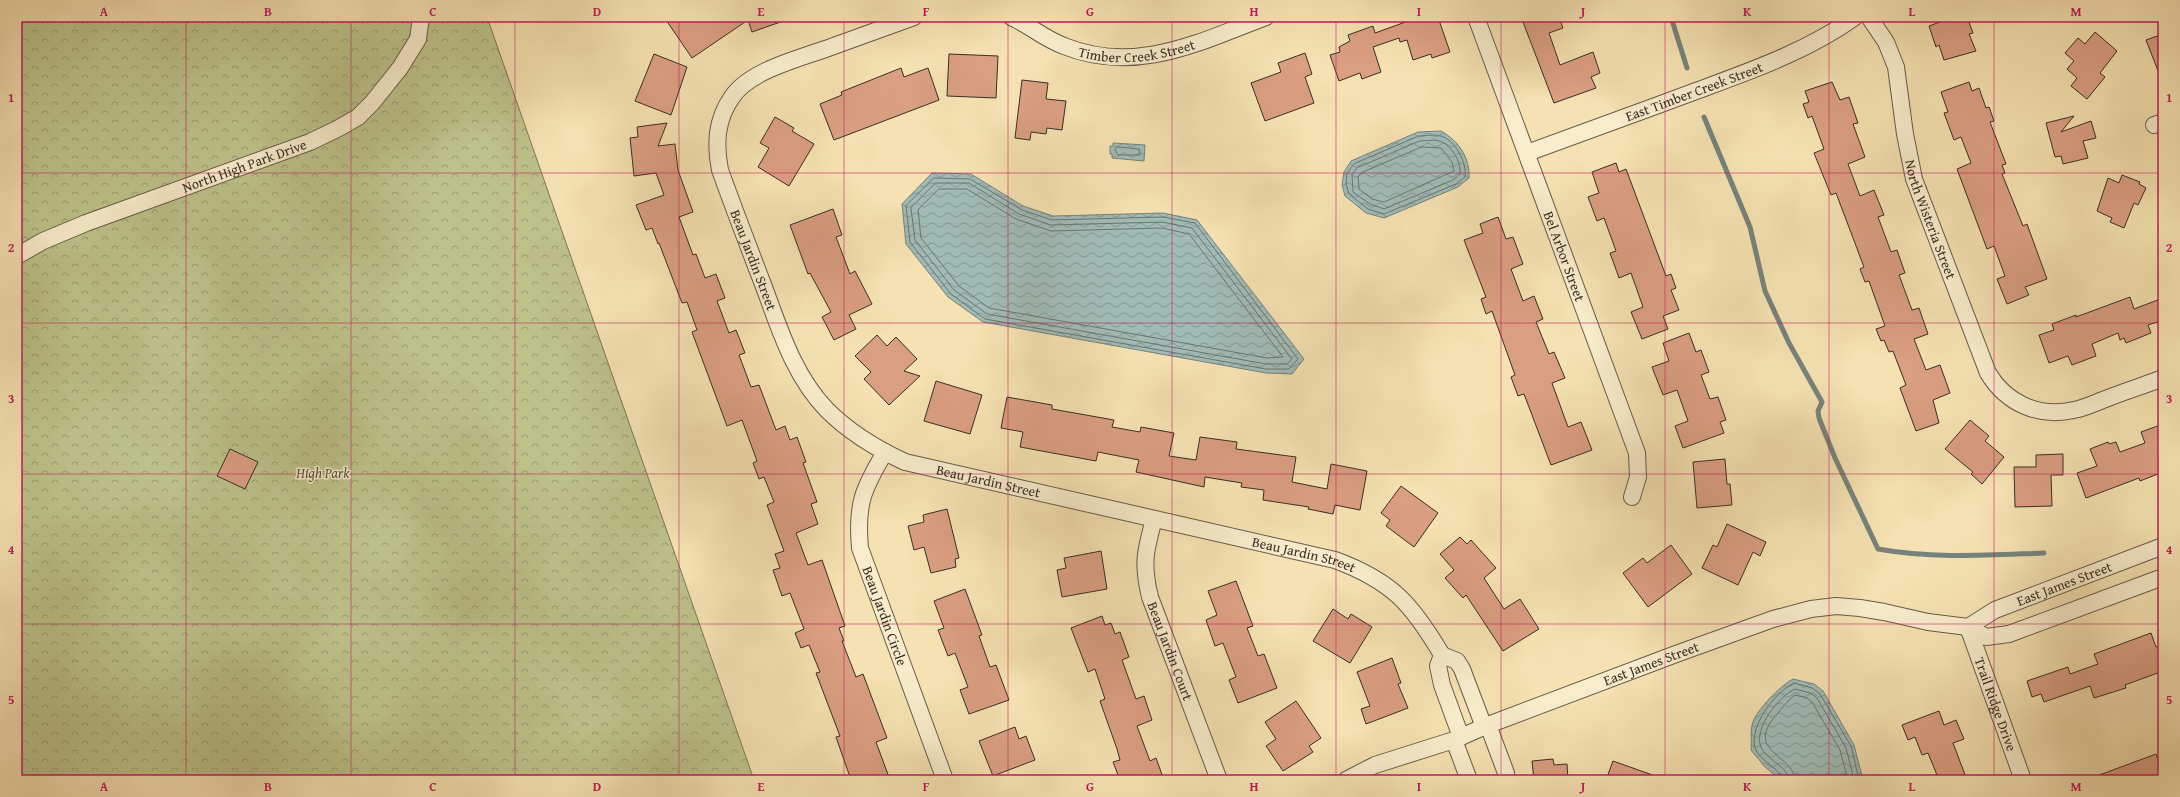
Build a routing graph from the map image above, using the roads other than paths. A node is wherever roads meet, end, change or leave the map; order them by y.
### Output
1 (421, 17) edge
2 (914, 17) edge
3 (1011, 17) edge
4 (1266, 17) edge
5 (1476, 17) edge
6 (1855, 17) edge
7 (1869, 17) edge
8 (1527, 153) junction
9 (17, 256) edge
10 (2163, 378) edge
11 (885, 452) junction
12 (1632, 497) dead end
13 (1154, 519) junction
14 (2163, 546) edge
15 (2163, 577) edge
16 (1968, 627) junction
17 (1442, 655) junction
18 (1486, 726) junction
19 (1458, 738) junction
20 (945, 780) edge
21 (1219, 780) edge
22 (1346, 780) edge
23 (1469, 780) edge
24 (1506, 780) edge
25 (2023, 780) edge

1 - 9 street, North High Park Drive
2 - 11 street, Beau Jardin Street
3 - 4 street, Timber Creek Street
5 - 8 street, Bel Arbor Street
6 - 8 street, East Timber Creek Street
7 - 10 street, North Wisteria Street
8 - 12 street, Bel Arbor Street
11 - 13 street, Beau Jardin Street
11 - 20 street, Beau Jardin Circle
13 - 17 street, Beau Jardin Street
13 - 21 street, Beau Jardin Court
14 - 16 street, East James Street
15 - 16 street, East James Street
16 - 18 street, East James Street
16 - 25 street, Trail Ridge Drive
17 - 18 street
17 - 19 street
18 - 19 street, East James Street
18 - 24 street
19 - 22 street, East James Street
19 - 23 street

